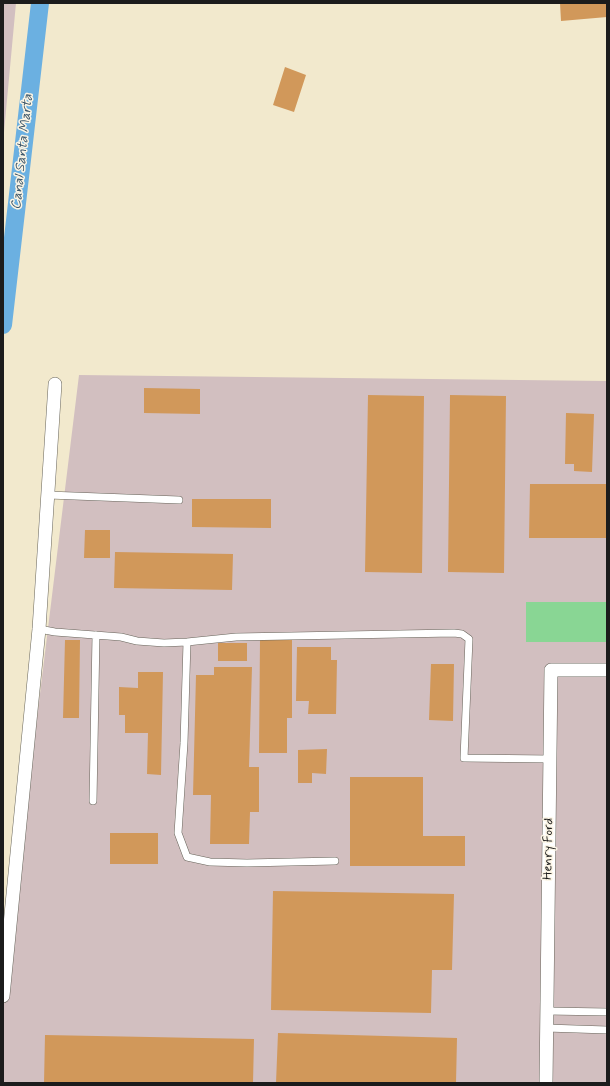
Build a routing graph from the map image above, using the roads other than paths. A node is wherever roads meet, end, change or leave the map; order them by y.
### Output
1 (55, 384) dead end
2 (48, 495) junction
3 (179, 500) dead end
4 (39, 629) junction
5 (96, 635) junction
6 (187, 642) junction
7 (607, 670) edge
8 (550, 759) junction
9 (93, 802) dead end
10 (335, 861) dead end
11 (3, 996) edge
12 (547, 1011) junction
13 (607, 1012) edge
14 (546, 1028) junction
15 (607, 1030) edge
16 (546, 1083) edge

1 - 2 street
2 - 3 lane
2 - 4 street
4 - 5 lane
4 - 11 street
5 - 6 lane
5 - 9 lane
6 - 8 lane
6 - 10 lane
7 - 8 street, Henry Ford
8 - 12 street, Henry Ford
12 - 13 lane
12 - 14 street, Henry Ford
14 - 15 lane
14 - 16 street, Henry Ford

